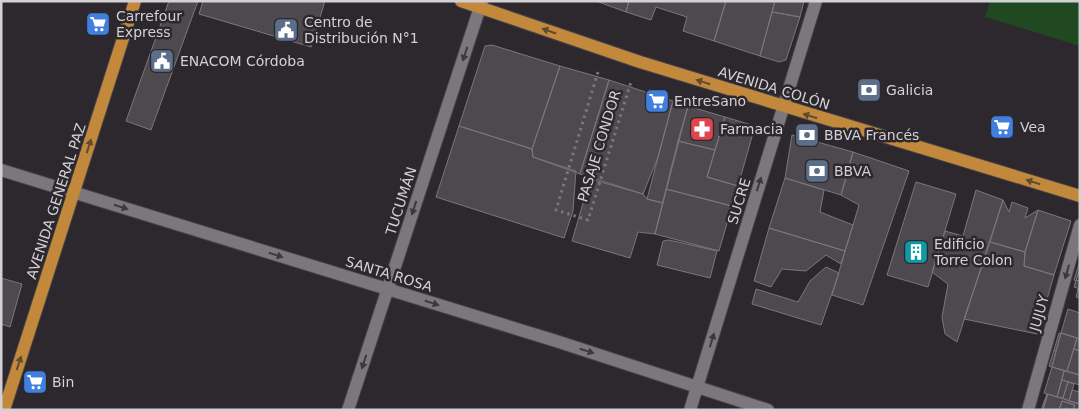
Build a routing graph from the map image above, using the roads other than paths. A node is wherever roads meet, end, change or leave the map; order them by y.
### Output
1 (135, 1) edge
2 (461, 1) edge
3 (816, 1) edge
4 (481, 4) edge
5 (783, 108) junction
6 (1, 170) edge
7 (75, 192) junction
8 (1080, 196) edge
9 (1080, 225) edge
10 (388, 289) junction
11 (697, 386) junction
12 (4, 410) edge
13 (348, 410) edge
14 (690, 410) edge
15 (768, 410) edge
16 (1028, 410) edge

7 -> 1 main road, AVENIDA GENERAL PAZ
2 - 4 main road, AVENIDA COLÓN
3 - 5 street, SUCRE
5 -> 4 main road, AVENIDA COLÓN
4 -> 10 street, TUCUMÁN
8 -> 5 main road, AVENIDA COLÓN
11 -> 5 street, SUCRE
6 - 7 street, SANTA ROSA
7 -> 10 street, SANTA ROSA
12 -> 7 main road, AVENIDA GENERAL PAZ
9 -> 16 street, JUJUY
10 -> 11 street, SANTA ROSA
10 -> 13 street, TUCUMÁN
11 - 14 street, SUCRE
11 - 15 street, SANTA ROSA

